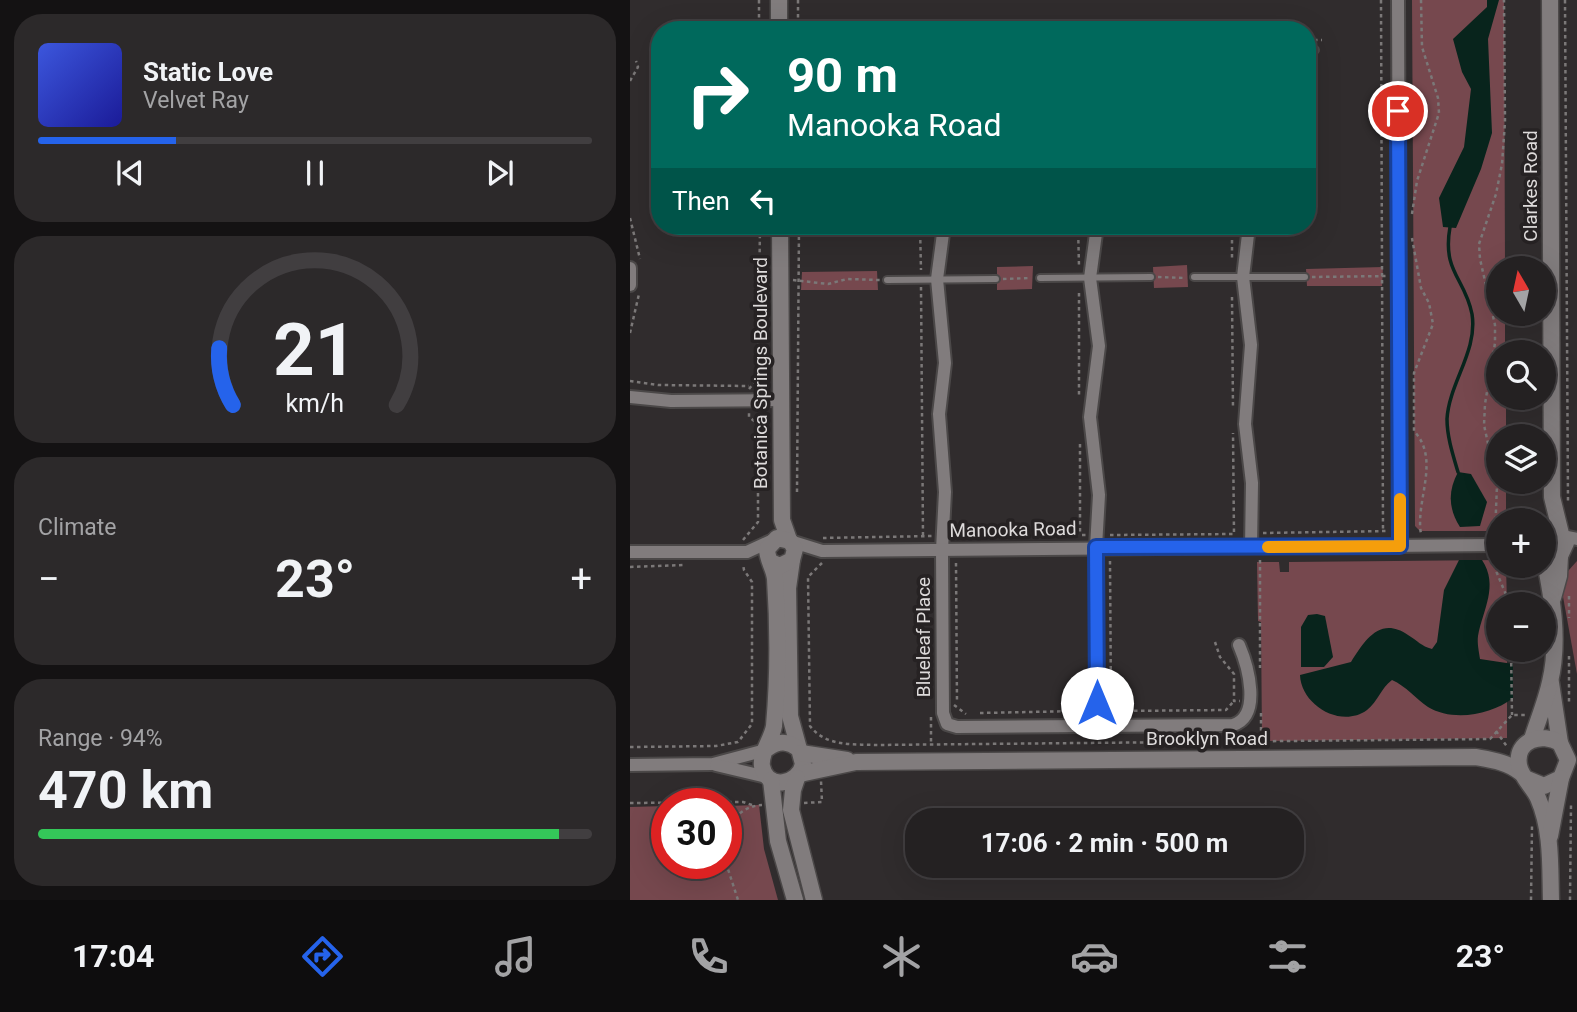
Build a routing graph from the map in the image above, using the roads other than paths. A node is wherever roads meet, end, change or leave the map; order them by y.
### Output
1 (779, 0) edge
2 (1398, 0) edge
3 (1550, 0) edge
4 (779, 21) edge
5 (780, 235) edge
6 (943, 235) edge
7 (1095, 235) edge
8 (1247, 235) edge
9 (630, 268) edge
10 (1305, 276) road end
11 (1151, 277) road end
12 (1194, 277) road end
13 (1238, 277) junction
14 (1040, 278) road end
15 (1084, 278) junction
16 (937, 279) junction
17 (996, 279) road end
18 (887, 280) road end
19 (630, 285) edge
20 (630, 397) edge
21 (782, 400) junction
22 (1552, 497) junction
23 (1549, 508) edge
24 (1567, 537) edge
25 (781, 541) junction
26 (1096, 541) junction
27 (1400, 546) junction
28 (1251, 547) junction
29 (942, 550) junction
30 (1486, 550) edge
31 (822, 551) junction
32 (630, 552) edge
33 (745, 552) junction
34 (1567, 553) edge
35 (792, 560) junction
36 (771, 561) junction
37 (1555, 592) edge
38 (1239, 645) dead end
39 (1551, 662) edge
40 (1551, 681) junction
41 (1097, 726) junction
42 (1530, 741) junction
43 (1566, 745) edge
44 (767, 749) junction
45 (800, 751) junction
46 (856, 762) junction
47 (712, 764) junction
48 (630, 765) edge
49 (1516, 766) junction
50 (1567, 774) edge
51 (798, 776) junction
52 (769, 778) junction
53 (1549, 838) junction
54 (795, 900) edge
55 (814, 900) edge
56 (1551, 900) edge

1 - 4 street
2 - 27 street
3 - 22 street, Clarkes Road
5 - 21 street, Botanica Springs Boulevard
6 - 16 street
7 - 15 street
8 - 13 street
9 - 19 street
10 - 13 lane
11 - 15 lane
12 - 13 lane
13 - 28 street
14 - 15 lane
15 - 26 street
16 - 17 lane
16 - 18 lane
16 - 29 street
20 - 21 street
21 - 25 street, Botanica Springs Boulevard
22 - 23 street, Clarkes Road
22 - 24 street, Clarkes Road
24 - 34 street, Clarkes Road
25 - 31 street, Manooka Road
25 - 33 street
25 - 35 street
25 - 36 street
26 - 28 street, Manooka Road
26 - 29 street, Manooka Road
26 - 41 street
27 - 28 street, Manooka Road
27 - 30 street, Manooka Road
29 - 31 street, Manooka Road
29 - 41 street, Blueleaf Place
31 - 35 street, Manooka Road
32 - 33 street
33 - 36 street
34 - 37 street
35 - 36 street
35 - 45 street
36 - 44 street
38 - 41 street, Blueleaf Place
39 - 40 street
40 - 42 street
40 - 43 street
42 - 43 street
42 - 49 street, Brooklyn Road
42 - 49 street
43 - 50 street
44 - 45 street
44 - 47 street
44 - 52 street
45 - 46 street, Brooklyn Road
45 - 51 street
46 - 49 street, Brooklyn Road
46 - 51 street, Brooklyn Road
47 - 48 street
47 - 52 street
49 - 50 street
49 - 53 street
50 - 53 street
51 - 52 street
51 - 55 street
52 - 54 street
53 - 56 street

